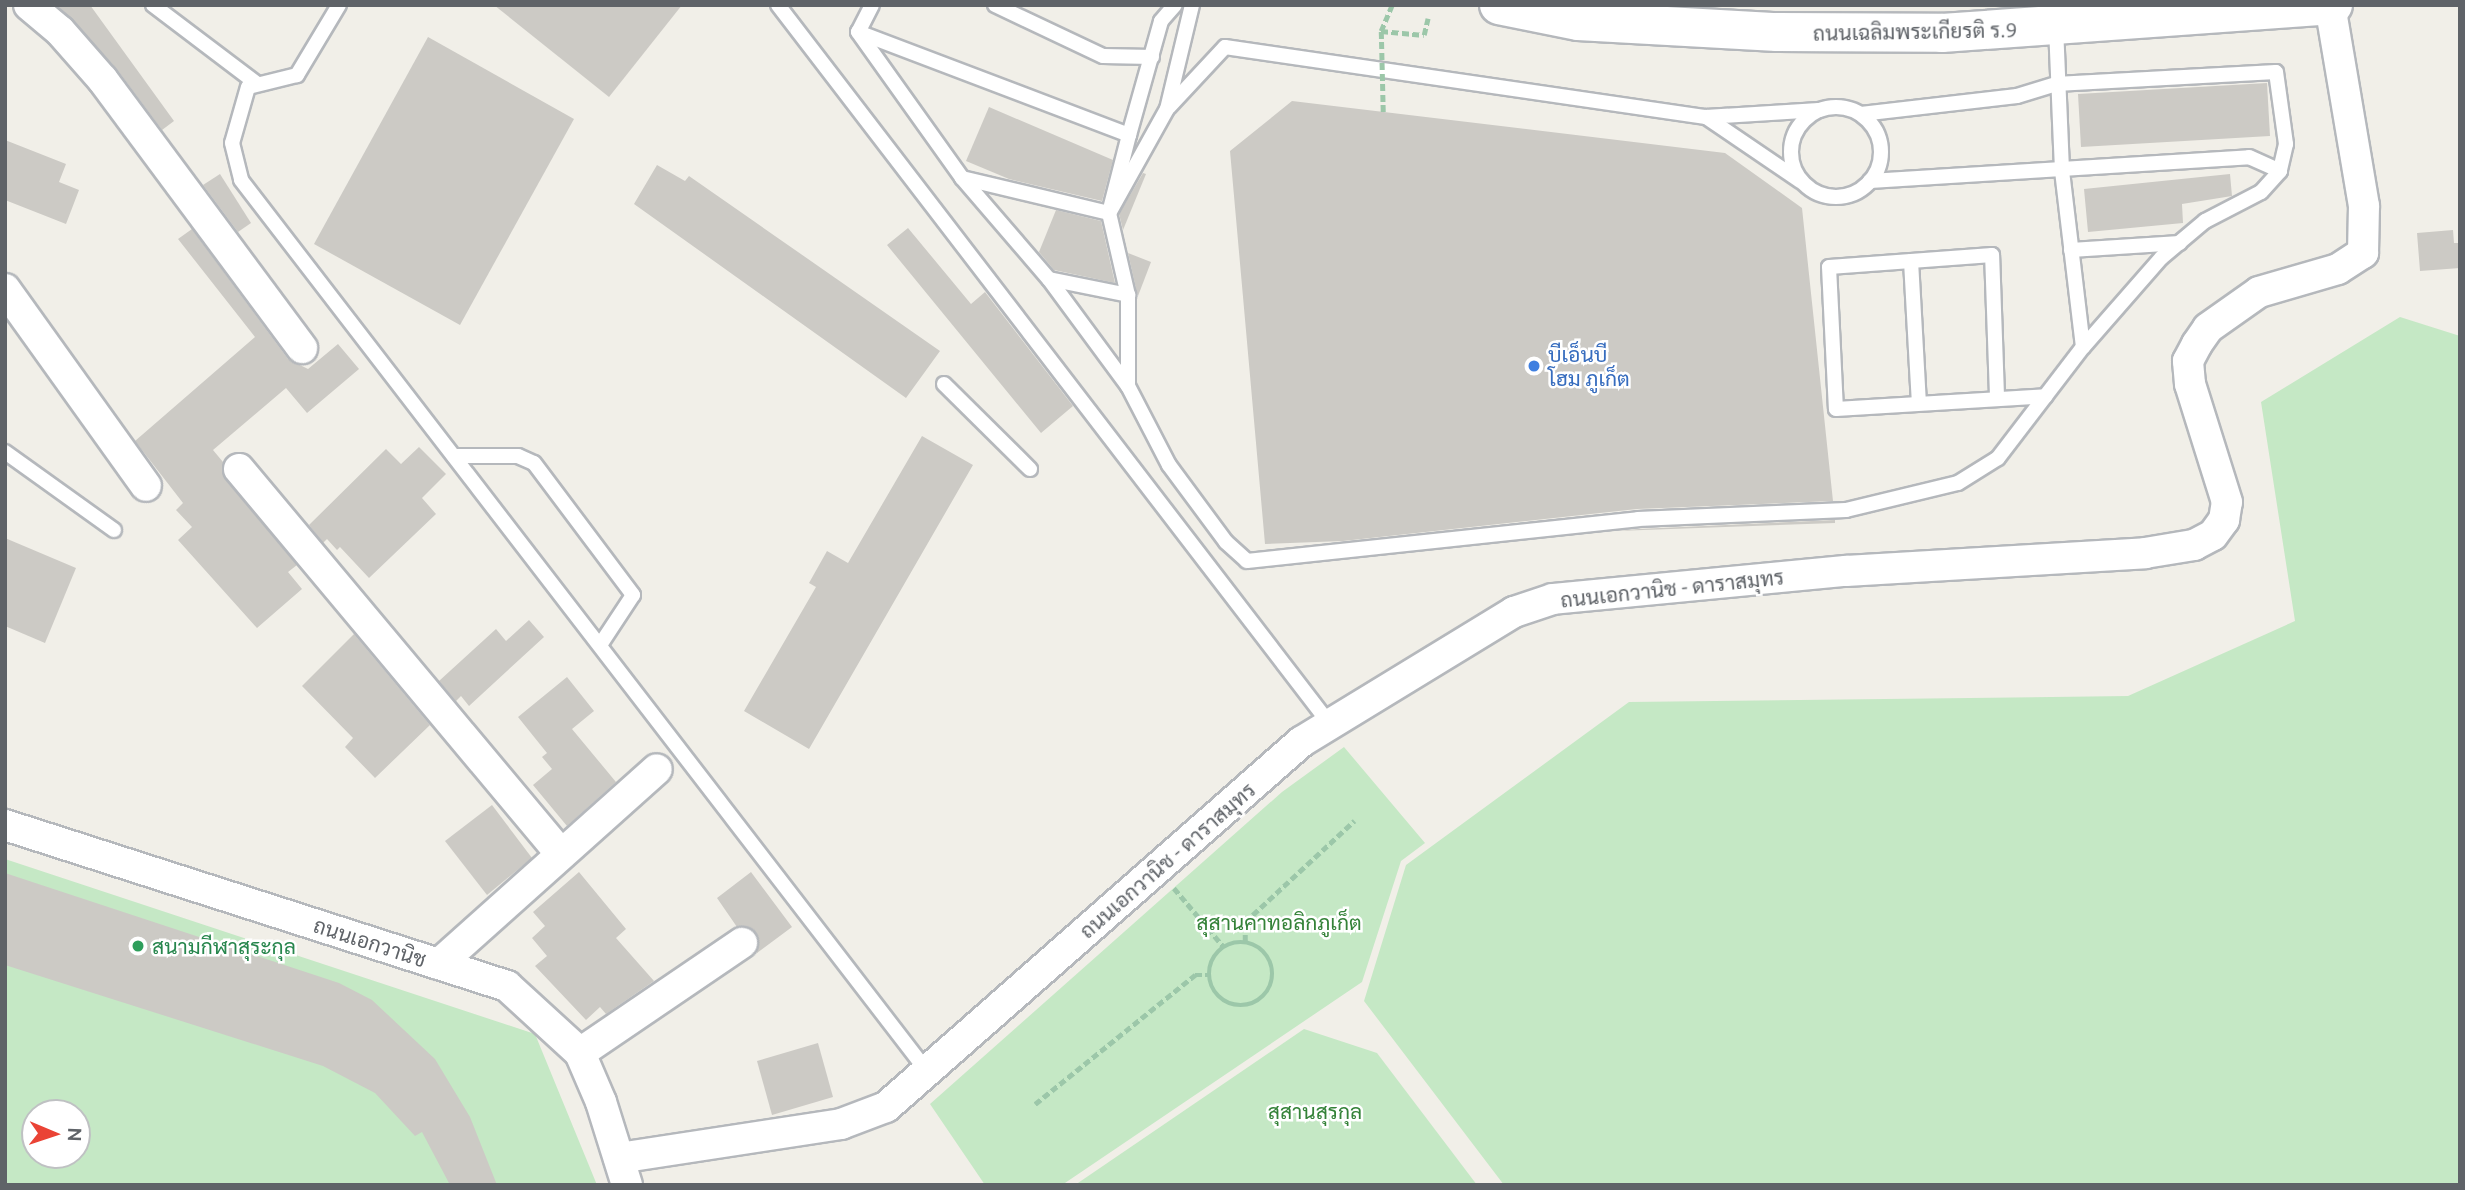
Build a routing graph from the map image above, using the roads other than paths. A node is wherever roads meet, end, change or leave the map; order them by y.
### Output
1 (29, 5) edge
2 (153, 5) edge
3 (339, 5) edge
4 (778, 5) edge
5 (872, 5) edge
6 (995, 5) edge
7 (1175, 5) edge
8 (1192, 5) edge
9 (1499, 5) edge
10 (2331, 6) edge
11 (2056, 28) junction
12 (858, 32) junction
13 (1152, 57) junction
14 (256, 83) junction
15 (2056, 84) junction
16 (1167, 109) junction
17 (1819, 110) junction
18 (1861, 114) junction
19 (1706, 117) junction
20 (1129, 135) junction
21 (2062, 170) junction
22 (2280, 171) junction
23 (962, 178) junction
24 (1870, 181) junction
25 (1803, 183) junction
26 (1109, 213) junction
27 (2180, 243) junction
28 (2071, 250) junction
29 (1912, 261) junction
30 (1049, 279) junction
31 (5, 289) edge
32 (1128, 295) junction
33 (2083, 347) junction
34 (302, 348) dead end
35 (944, 384) dead end
36 (1128, 386) junction
37 (1997, 396) junction
38 (2046, 396) junction
39 (1919, 402) junction
40 (5, 452) edge
41 (454, 456) junction
42 (239, 469) dead end
43 (1030, 469) dead end
44 (146, 485) dead end
45 (114, 530) dead end
46 (600, 645) junction
47 (1329, 723) junction
48 (657, 769) dead end
49 (5, 825) edge
50 (561, 854) junction
51 (742, 943) dead end
52 (439, 964) junction
53 (580, 1053) junction
54 (927, 1071) junction
55 (623, 1172) edge

1 - 34 street
2 - 14 lane
3 - 14 lane
4 - 47 lane
5 - 12 lane
6 - 13 lane
7 - 13 lane
8 - 16 lane
9 - 11 main road, ถนนเฉลิมพระเกียรติ ร.9
10 - 11 main road, ถนนเฉลิมพระเกียรติ ร.9
10 - 47 street, ถนนเอกวานิช - ดาราสมุทร
11 - 15 lane
12 - 20 lane
12 - 23 lane
13 - 20 lane
14 - 41 lane
15 - 18 lane
15 - 21 lane
15 - 22 lane
16 - 19 lane
16 - 26 lane
17 - 18 lane
17 - 19 lane
17 - 25 lane
18 - 24 lane
19 - 25 lane
20 - 26 lane
21 - 22 lane
21 - 24 lane
21 - 28 lane
22 - 27 lane
23 - 26 lane
23 - 30 lane
24 - 25 lane
26 - 32 lane
27 - 28 lane
27 - 33 lane
28 - 33 lane
29 - 37 lane
29 - 39 lane
29 - 39 lane
30 - 32 lane
30 - 36 lane
31 - 44 street
32 - 36 lane
33 - 38 lane
35 - 43 lane
36 - 38 lane
37 - 38 lane
37 - 39 lane
40 - 45 lane
41 - 46 lane
41 - 46 lane
42 - 50 street
46 - 54 lane
47 - 54 street, ถนนเอกวานิช - ดาราสมุทร
48 - 50 street
49 - 52 street, ถนนเอกวานิช
50 - 52 street
51 - 53 street
52 - 53 street, ถนนเอกวานิช
53 - 55 street, ถนนเอกวานิช
54 - 55 street, ถนนเอกวานิช - ดาราสมุทร

